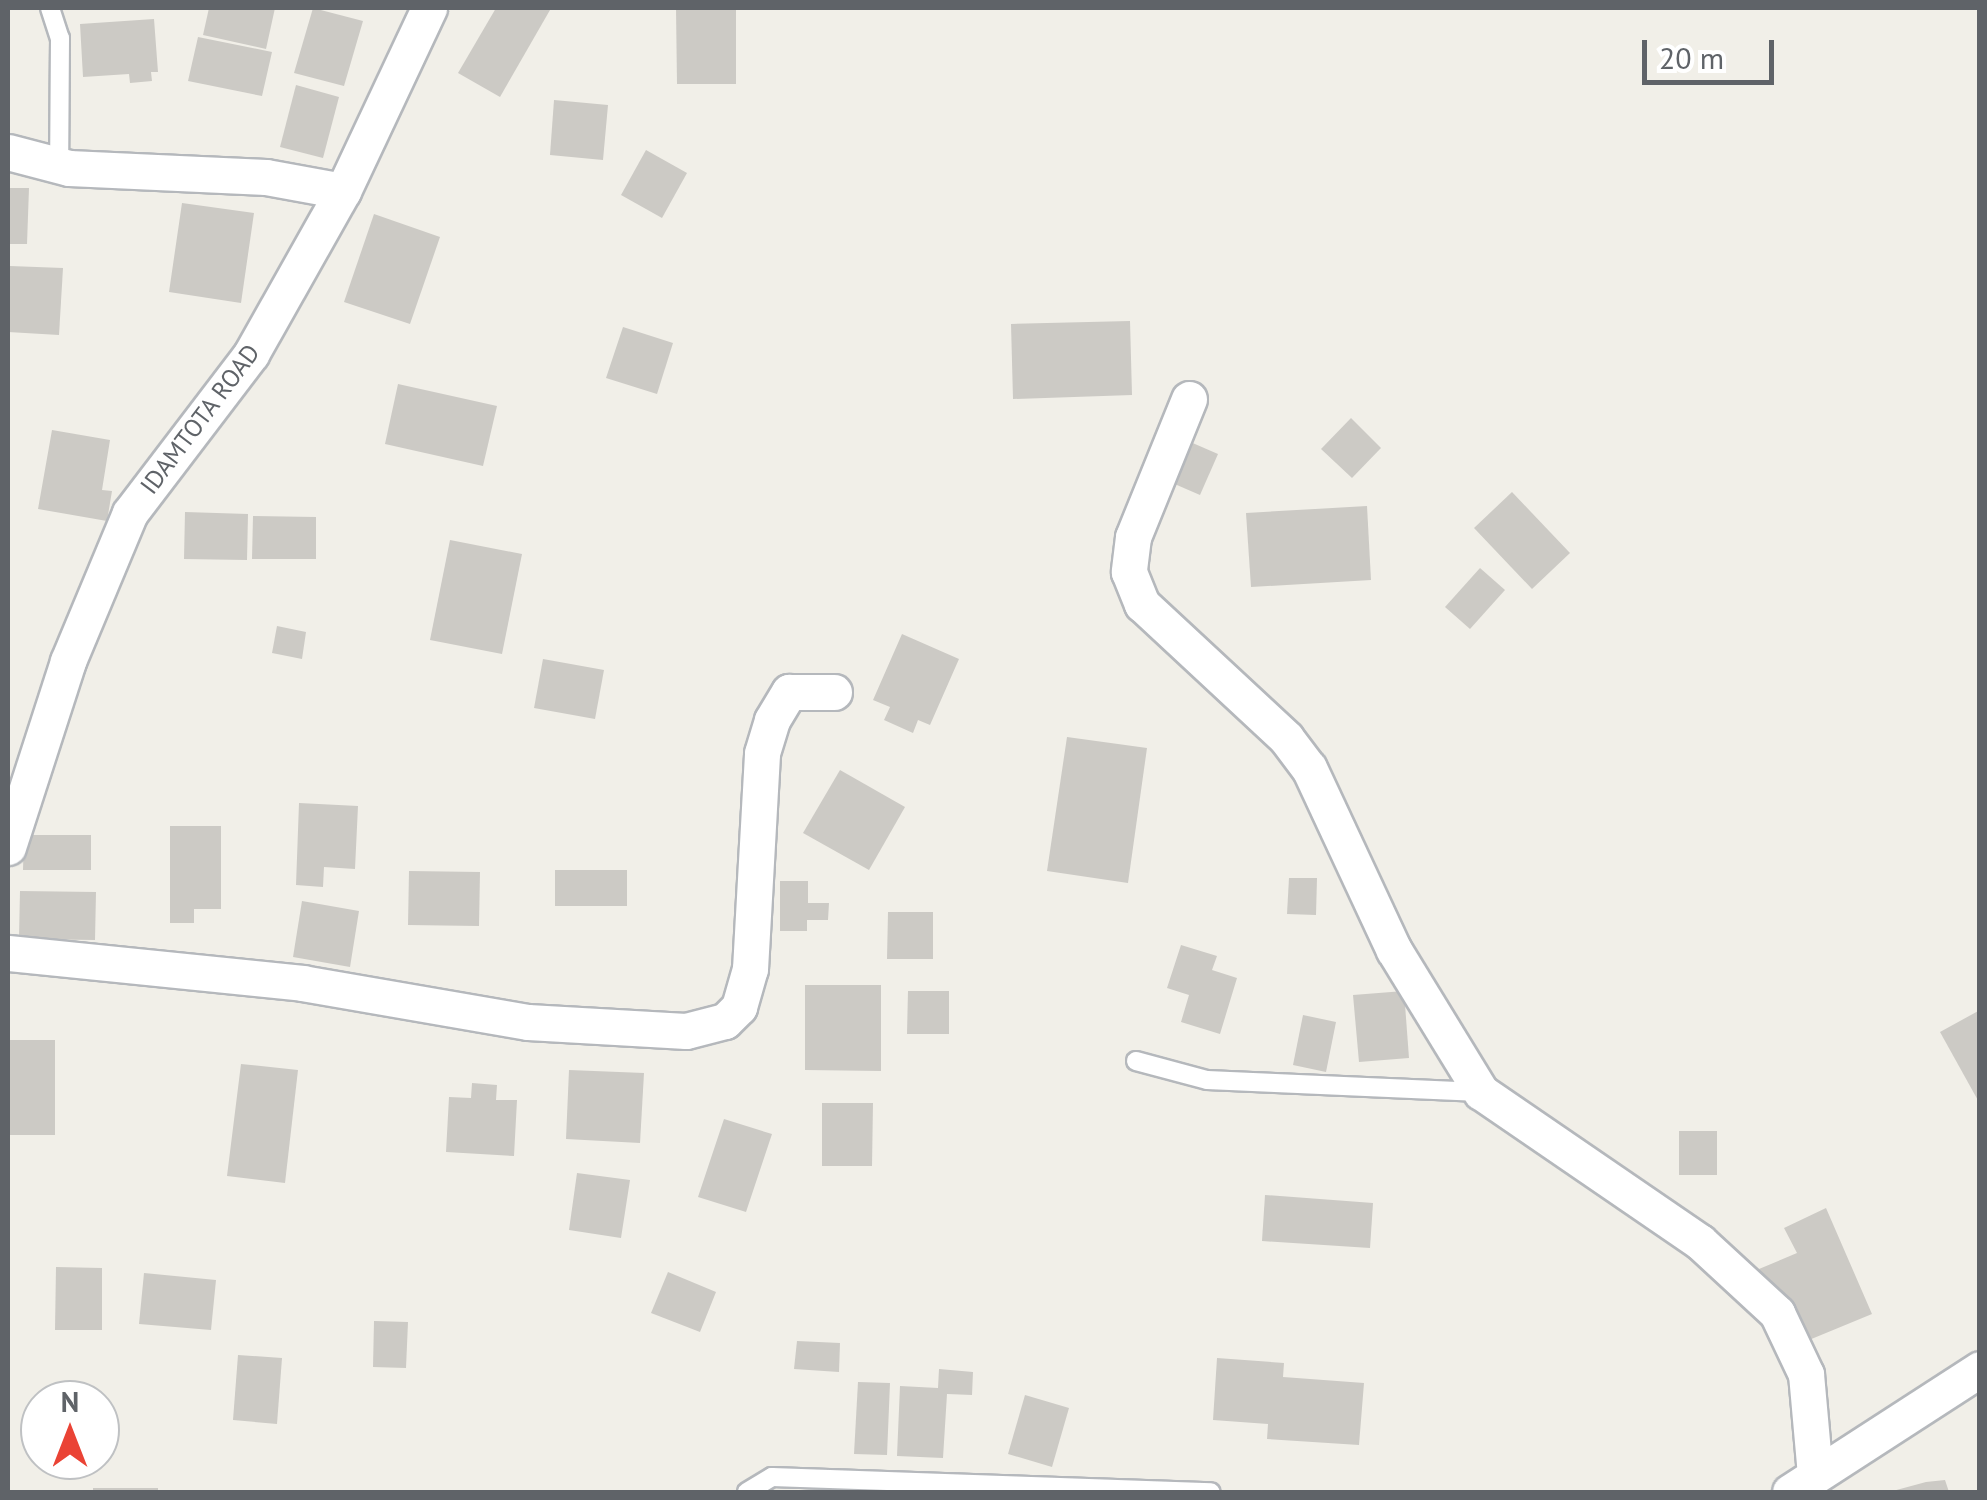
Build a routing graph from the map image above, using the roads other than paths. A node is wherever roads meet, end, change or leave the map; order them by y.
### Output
1 (50, 8) edge
2 (429, 8) edge
3 (8, 152) edge
4 (59, 166) junction
5 (343, 190) junction
6 (1189, 398) dead end
7 (834, 692) dead end
8 (8, 848) edge
9 (8, 954) edge
10 (1136, 1062) dead end
11 (1480, 1092) junction
12 (1980, 1369) edge
13 (1802, 1483) edge
14 (747, 1492) edge
15 (1211, 1492) edge

1 - 4 lane
2 - 5 street, IDAMTOTA ROAD
3 - 4 street
4 - 5 street
5 - 8 street, IDAMTOTA ROAD
6 - 11 street
7 - 9 street
10 - 11 lane
11 - 13 street
12 - 13 street
14 - 15 lane

